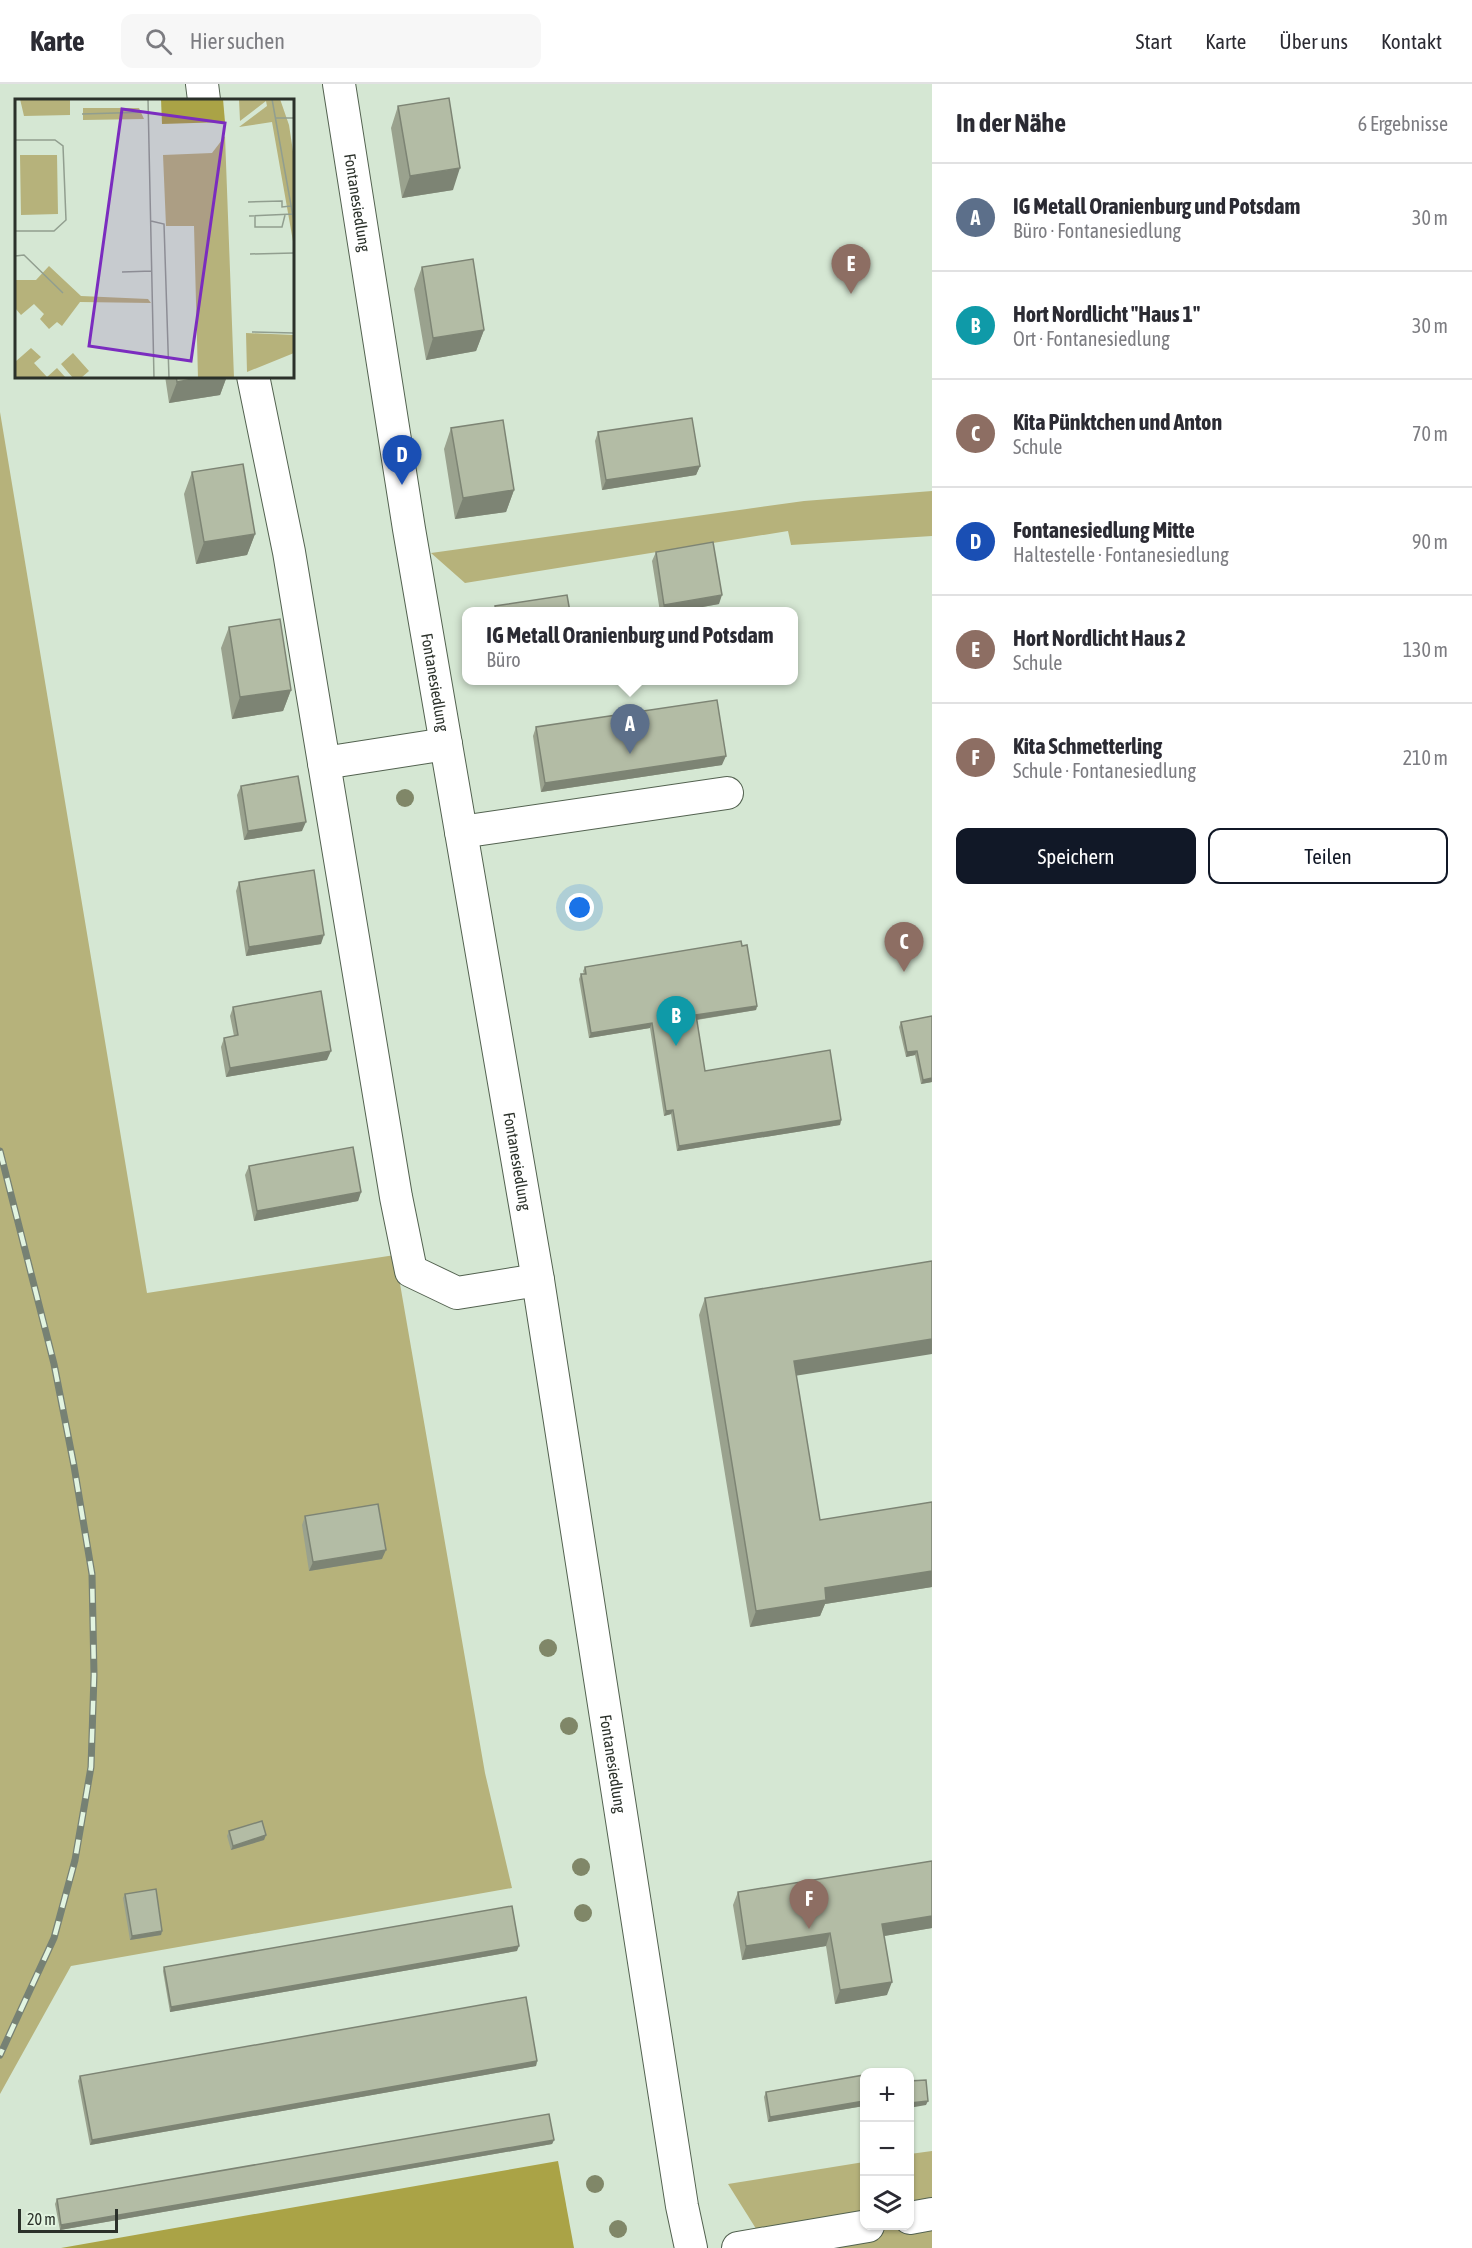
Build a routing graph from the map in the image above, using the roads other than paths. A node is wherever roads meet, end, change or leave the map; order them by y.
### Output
1 (202, 84) edge
2 (339, 84) edge
3 (204, 99) edge
4 (253, 378) edge
5 (446, 744) junction
6 (324, 764) junction
7 (727, 793) dead end
8 (461, 832) junction
9 (538, 1280) junction
10 (932, 2214) edge
11 (914, 2217) edge
12 (860, 2227) edge
13 (691, 2248) edge
14 (738, 2248) edge

1 - 3 street
2 - 5 street, Fontanesiedlung
4 - 6 street
5 - 6 street
5 - 8 street, Fontanesiedlung
6 - 9 street
7 - 8 street
8 - 9 street, Fontanesiedlung
9 - 13 street, Fontanesiedlung
10 - 11 street
12 - 14 street

